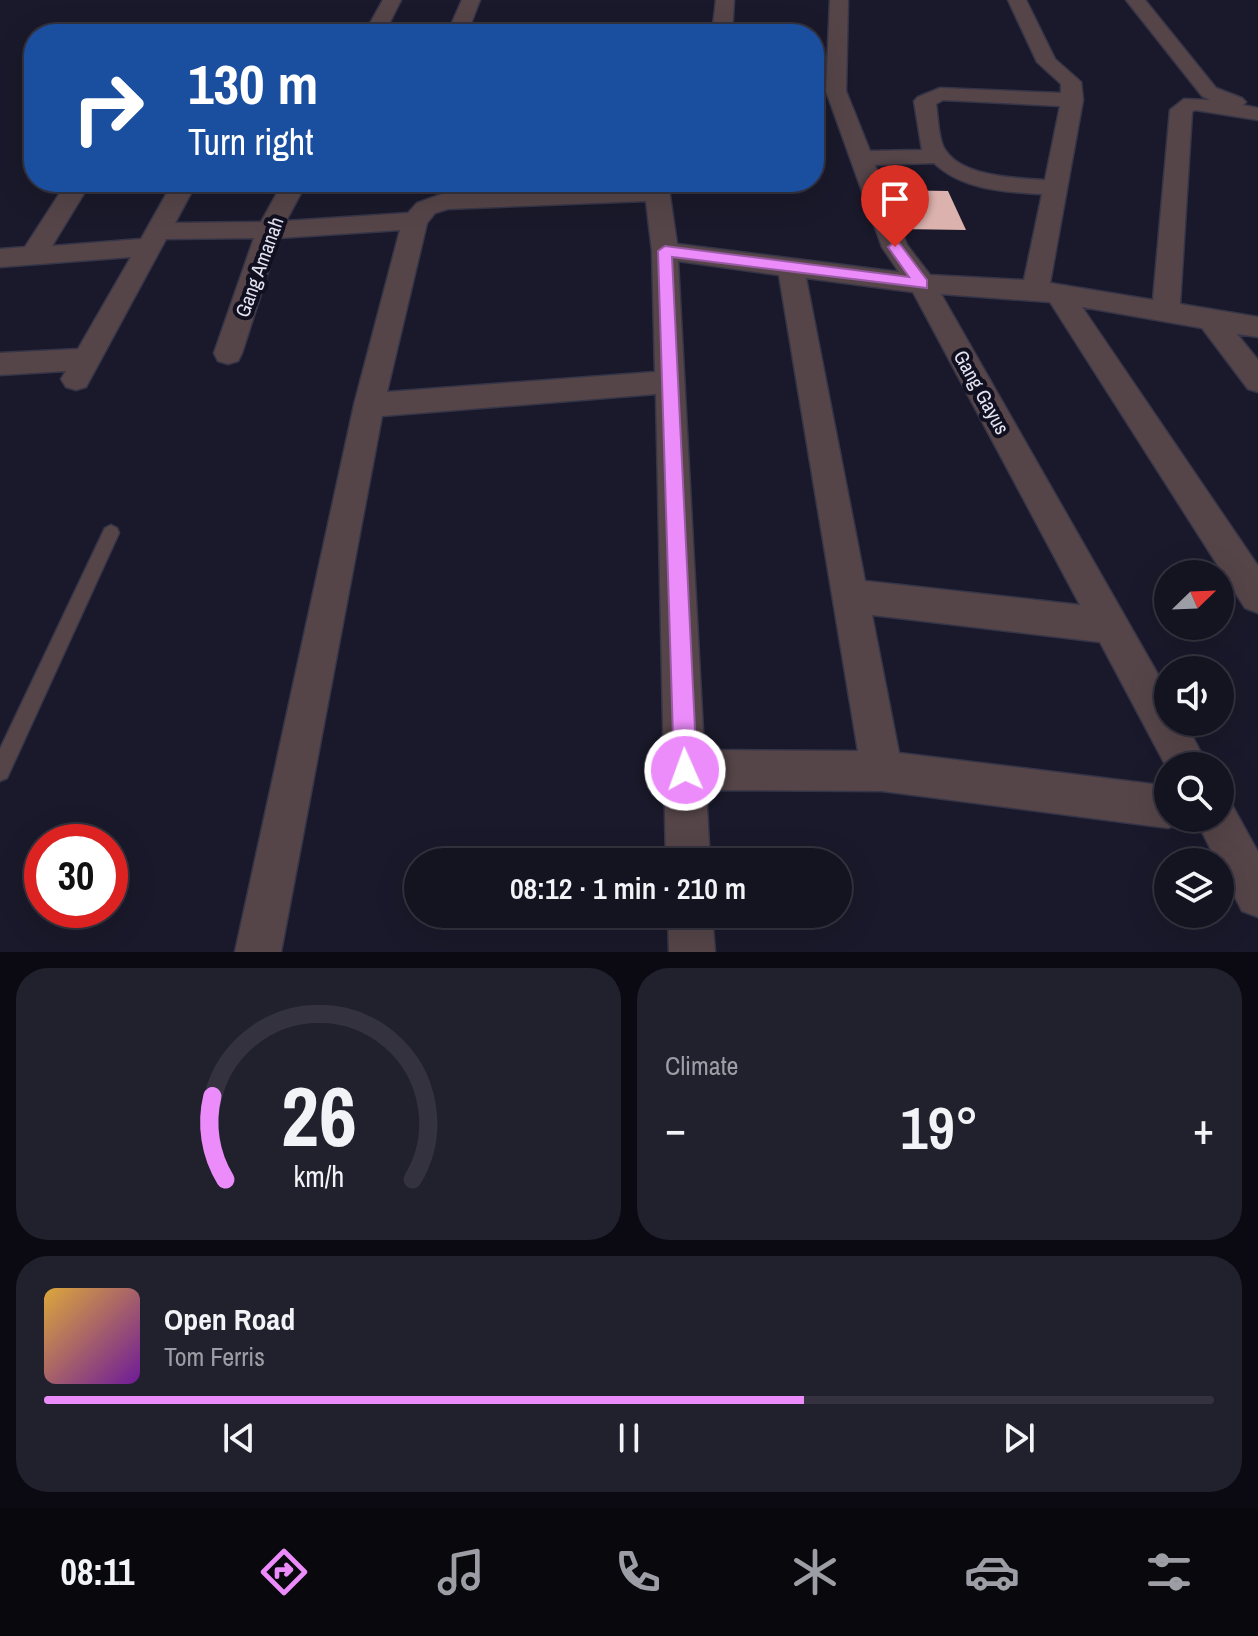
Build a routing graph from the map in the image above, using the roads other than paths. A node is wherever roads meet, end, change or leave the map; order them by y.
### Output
1 (392, 0) edge
2 (471, 0) edge
3 (725, 0) edge
4 (839, 0) edge
5 (1017, 0) edge
6 (1135, 0) edge
7 (379, 24) edge
8 (461, 24) edge
9 (723, 24) edge
10 (1072, 100) junction
11 (1258, 106) edge
12 (1258, 114) edge
13 (938, 156) junction
14 (864, 158) junction
15 (1054, 188) junction
16 (73, 192) edge
17 (179, 192) edge
18 (290, 192) edge
19 (591, 192) edge
20 (657, 192) edge
21 (415, 221) junction
22 (269, 230) junction
23 (153, 239) junction
24 (665, 251) junction
25 (34, 254) junction
26 (0, 258) edge
27 (791, 268) junction
28 (922, 284) junction
29 (1047, 291) junction
30 (1166, 310) junction
31 (1209, 317) junction
32 (1258, 327) edge
33 (228, 353) dead end
34 (0, 364) edge
35 (1258, 381) edge
36 (670, 382) junction
37 (369, 405) junction
38 (111, 533) dead end
39 (850, 596) junction
40 (1258, 596) edge
41 (1112, 626) junction
42 (1180, 752) edge
43 (685, 770) junction
44 (0, 771) edge
45 (882, 771) junction
46 (1154, 805) edge
47 (1224, 832) edge
48 (688, 848) edge
49 (1258, 895) edge
50 (691, 928) edge
51 (258, 952) edge
52 (692, 952) edge

1 - 7 street
2 - 8 street
3 - 9 street
4 - 14 street, Gang Gayus
5 - 10 street
6 - 11 street
10 - 13 street
10 - 15 street
12 - 30 street
13 - 14 street
13 - 15 street
14 - 28 street, Gang Gayus
15 - 29 street
16 - 25 street
17 - 23 street
18 - 22 street, Gang Amanah
19 - 21 street
20 - 24 street
21 - 22 street
21 - 37 street
22 - 23 street
22 - 33 street, Gang Amanah
23 - 25 street
23 - 34 street
24 - 27 street
24 - 36 street
25 - 26 street
27 - 28 street
27 - 39 street
28 - 29 street
28 - 41 street, Gang Gayus
29 - 30 street
29 - 40 street
30 - 31 street
31 - 32 street
31 - 35 street
36 - 37 street
36 - 43 street
37 - 51 street
38 - 44 lane
39 - 41 street
39 - 45 street
41 - 42 street, Gang Gayus
43 - 45 street
43 - 48 street
45 - 46 street
47 - 49 street
50 - 52 street

